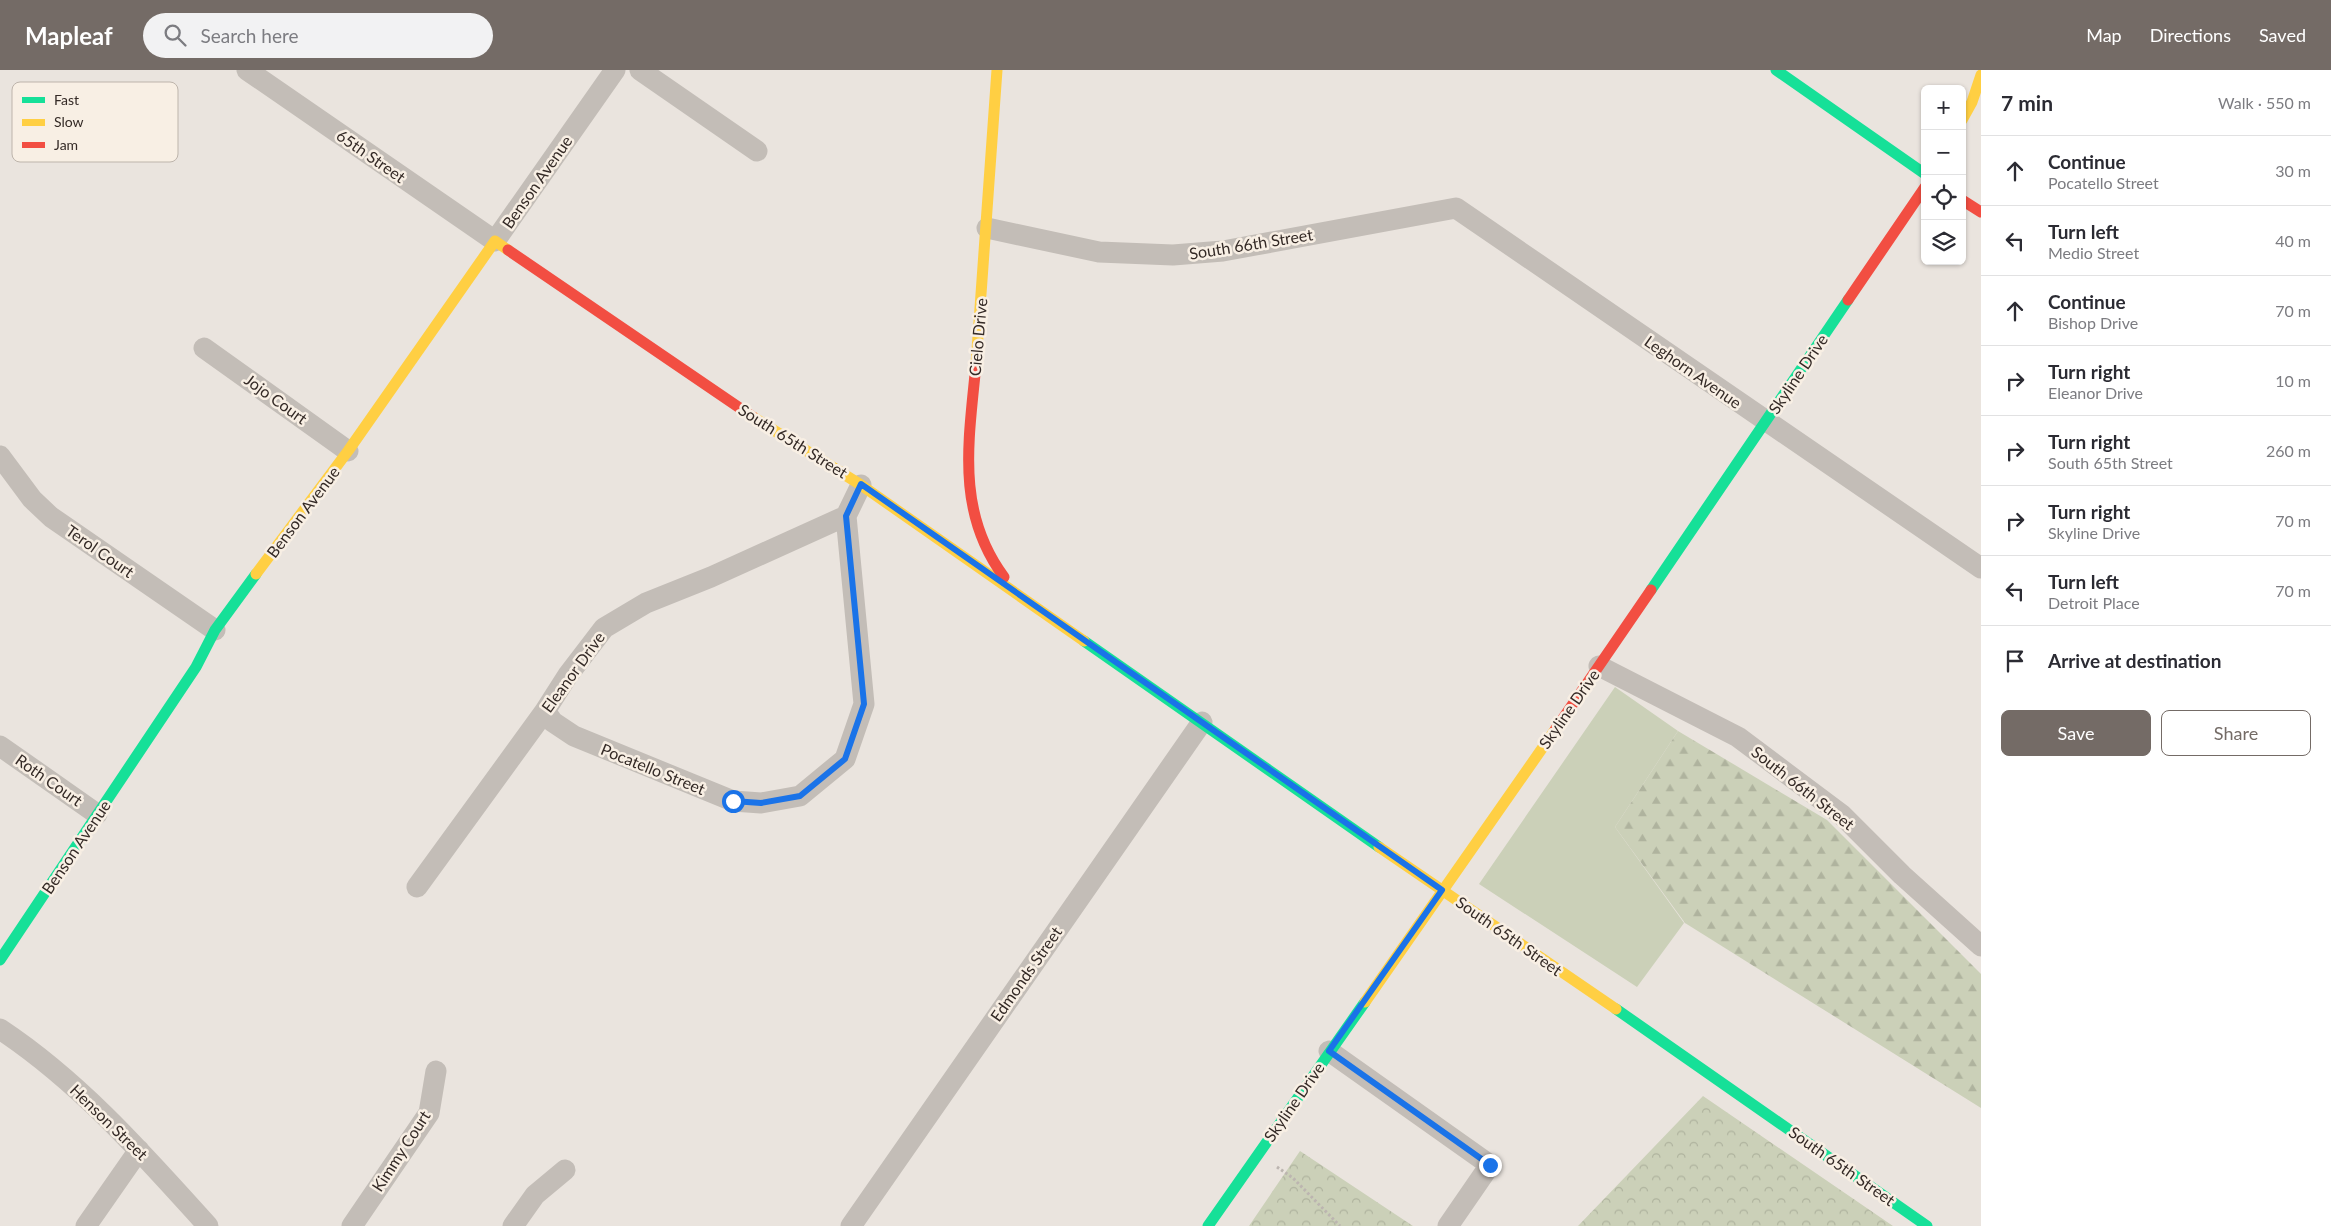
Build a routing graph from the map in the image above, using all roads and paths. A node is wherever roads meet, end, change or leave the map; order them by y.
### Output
1 (247, 70) edge
2 (615, 70) edge
3 (640, 70) edge
4 (997, 70) edge
5 (1776, 70) edge
6 (1981, 75) edge
7 (1966, 113) edge
8 (757, 151) dead end
9 (1921, 171) edge
10 (1921, 193) edge
11 (1966, 203) edge
12 (1456, 208) joint
13 (1981, 212) edge
14 (987, 228) junction
15 (495, 241) junction
16 (204, 348) dead end
17 (1766, 421) junction
18 (348, 451) junction
19 (0, 456) edge
20 (861, 484) junction
21 (846, 516) junction
22 (1981, 568) edge
23 (1016, 591) junction
24 (215, 630) junction
25 (1599, 666) junction
26 (545, 711) junction
27 (1202, 722) junction
28 (0, 746) edge
29 (97, 814) junction
30 (417, 887) dead end
31 (1442, 890) junction
32 (1981, 946) edge
33 (0, 960) edge
34 (0, 1029) edge
35 (1329, 1051) junction
36 (436, 1071) dead end
37 (139, 1150) junction
38 (1258, 1154) junction
39 (565, 1170) dead end
40 (86, 1226) edge
41 (208, 1226) edge
42 (352, 1226) edge
43 (513, 1226) edge
44 (851, 1226) edge
45 (1208, 1226) edge
46 (1340, 1226) edge
47 (1448, 1226) edge
48 (1927, 1226) edge

1 - 15 street, 65th Street
2 - 15 street, Benson Avenue
3 - 8 street
4 - 14 street, Cielo Drive
5 - 9 street
6 - 7 street
10 - 17 street, Skyline Drive
11 - 13 street
12 - 14 street, South 66th Street
12 - 17 street, Leghorn Avenue
14 - 23 street, Cielo Drive
15 - 18 street, Benson Avenue
15 - 20 street, South 65th Street
16 - 18 street, Jojo Court
17 - 22 street, Leghorn Avenue
17 - 25 street, Skyline Drive
18 - 24 street, Benson Avenue
19 - 24 street, Terol Court
20 - 21 street
20 - 23 street, South 65th Street
21 - 26 street, Eleanor Drive
21 - 26 street, Pocatello Street
23 - 27 street, South 65th Street
24 - 29 street, Benson Avenue
25 - 31 street, Skyline Drive
25 - 32 street, South 66th Street
26 - 30 street, Eleanor Drive
27 - 31 street, South 65th Street
27 - 44 street, Edmonds Street
28 - 29 street, Roth Court
29 - 33 street, Benson Avenue
31 - 35 street, Skyline Drive
31 - 48 street, South 65th Street
34 - 37 street, Henson Street
35 - 38 street, Skyline Drive
35 - 47 street
36 - 42 street, Kimmy Court
37 - 40 street
37 - 41 street, Henson Street
38 - 45 street, Skyline Drive
38 - 46 path
39 - 43 street

